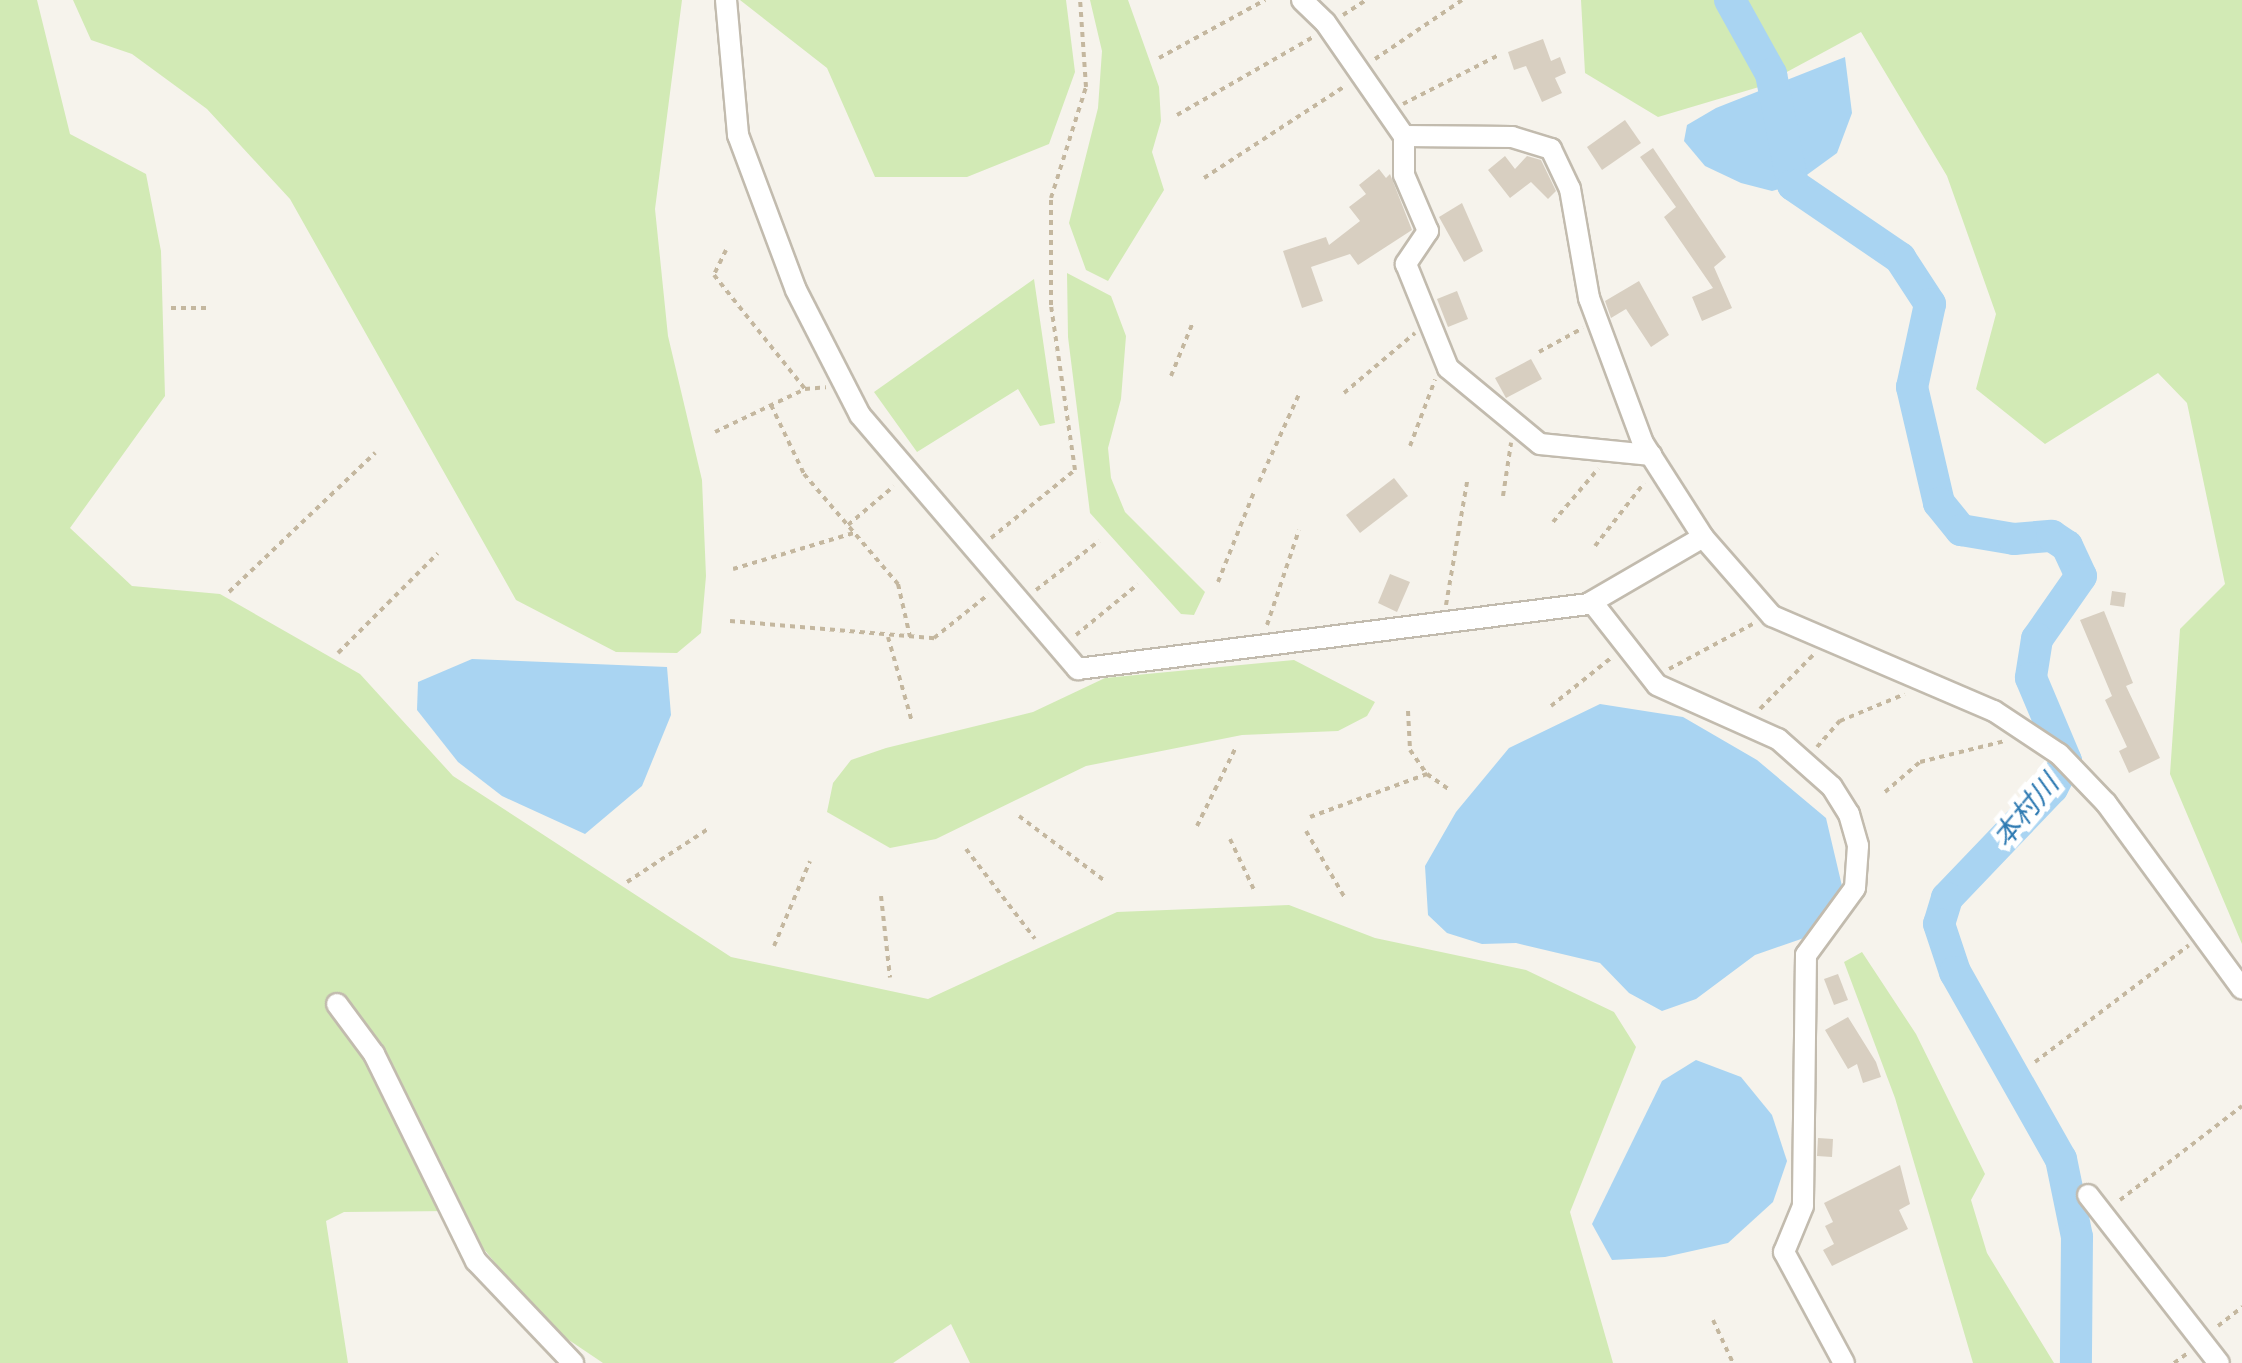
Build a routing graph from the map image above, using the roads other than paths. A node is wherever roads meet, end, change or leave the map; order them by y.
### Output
1 (726, 0) edge
2 (1302, 0) edge
3 (1404, 136) junction
4 (1651, 455) junction
5 (1703, 536) junction
6 (1592, 602) junction
7 (2242, 988) edge
8 (337, 1004) dead end
9 (2088, 1195) dead end
10 (573, 1363) edge
11 (1844, 1363) edge
12 (2219, 1363) edge

1 - 6 street
2 - 3 street
3 - 4 street
3 - 4 street
4 - 5 street
5 - 6 street
5 - 7 street
6 - 11 street
8 - 10 street
9 - 12 street

